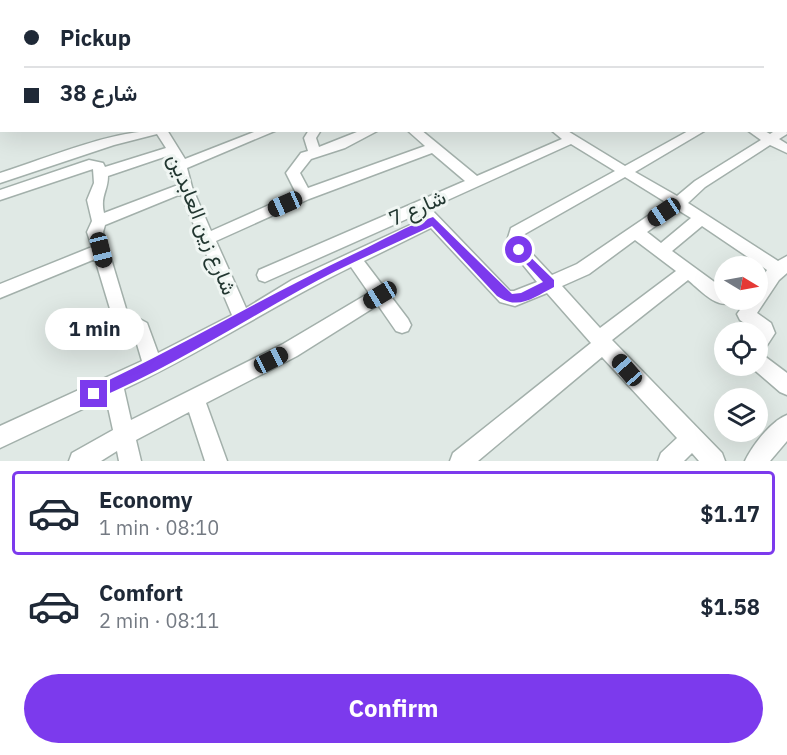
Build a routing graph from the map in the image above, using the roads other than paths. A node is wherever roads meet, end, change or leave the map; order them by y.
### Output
1 (152, 132) edge
2 (161, 132) edge
3 (266, 132) edge
4 (315, 132) edge
5 (369, 132) edge
6 (415, 132) edge
7 (697, 132) edge
8 (756, 132) edge
9 (783, 132) edge
10 (561, 133) edge
11 (772, 141) junction
12 (433, 148) junction
13 (787, 149) edge
14 (173, 150) junction
15 (315, 153) junction
16 (180, 166) junction
17 (628, 172) junction
18 (101, 173) junction
19 (0, 178) edge
20 (474, 181) junction
21 (185, 187) junction
22 (0, 195) edge
23 (304, 195) junction
24 (678, 203) junction
25 (419, 206) junction
26 (702, 218) junction
27 (99, 221) junction
28 (433, 221) junction
29 (635, 232) junction
30 (207, 238) junction
31 (101, 250) junction
32 (661, 251) junction
33 (353, 258) junction
34 (783, 266) edge
35 (688, 271) junction
36 (265, 275) dead end
37 (551, 283) junction
38 (768, 286) edge
39 (714, 290) edge
40 (0, 291) edge
41 (380, 295) junction
42 (242, 319) junction
43 (402, 325) dead end
44 (601, 341) junction
45 (153, 366) junction
46 (768, 369) edge
47 (113, 385) junction
48 (787, 385) edge
49 (195, 399) junction
50 (787, 425) edge
51 (124, 435) junction
52 (0, 437) edge
53 (692, 438) junction
54 (80, 461) edge
55 (130, 461) edge
56 (216, 461) edge
57 (461, 461) edge
58 (669, 461) edge
59 (714, 461) edge
60 (756, 461) edge

1 - 19 street
2 - 14 street, شارع زين العابدين
3 - 16 street
4 - 15 street
5 - 15 street
6 - 12 street
7 - 17 street
8 - 11 street
9 - 11 street
10 - 17 street
10 - 20 street, شارع 7
11 - 13 street
11 - 24 street
12 - 20 street
12 - 23 street
14 - 16 street, شارع زين العابدين
14 - 18 street
15 - 23 street
16 - 21 street, شارع زين العابدين
17 - 24 street
17 - 37 street
18 - 22 street
18 - 27 street
20 - 25 street, شارع 7
21 - 27 street
21 - 30 street, شارع زين العابدين
23 - 30 street
24 - 26 street
24 - 29 street
25 - 28 street
25 - 36 street, شارع 7
26 - 32 street
26 - 34 street
27 - 31 street
28 - 33 street
28 - 37 street
29 - 32 street
29 - 37 street
30 - 42 street, شارع زين العابدين
31 - 40 street
31 - 45 street
32 - 35 street
33 - 41 street
33 - 42 street
34 - 38 street
35 - 39 street
35 - 44 street
37 - 44 street
41 - 43 street
41 - 49 street
42 - 45 street
44 - 53 street
44 - 57 street
45 - 47 street
46 - 48 street
47 - 51 street
47 - 52 street
49 - 51 street
49 - 56 street
50 - 60 street
51 - 54 street
51 - 55 street
53 - 58 street
53 - 59 street

